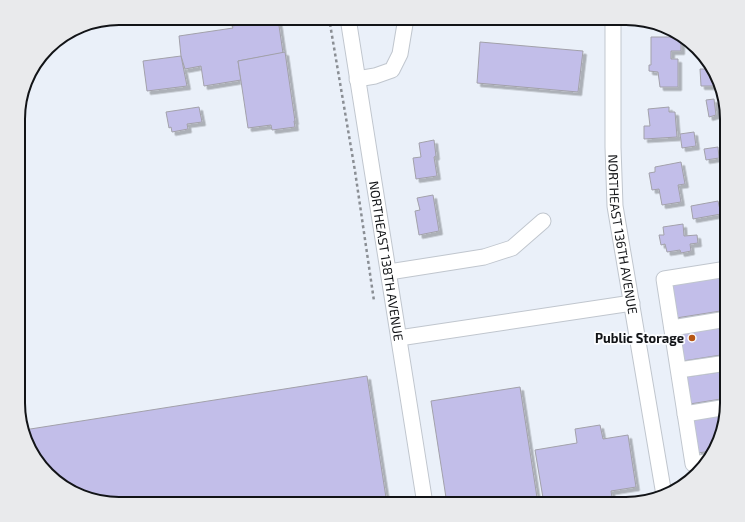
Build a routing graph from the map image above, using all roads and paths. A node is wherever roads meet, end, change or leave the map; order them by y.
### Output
1 (330, 25) edge
2 (349, 25) edge
3 (405, 25) edge
4 (613, 25) edge
5 (357, 79) junction
6 (543, 221) dead end
7 (720, 270) edge
8 (389, 272) junction
9 (374, 301) dead end
10 (632, 302) junction
11 (720, 320) edge
12 (672, 328) junction
13 (399, 338) junction
14 (720, 364) edge
15 (679, 370) junction
16 (720, 409) edge
17 (685, 414) junction
18 (697, 463) edge
19 (663, 489) edge
20 (424, 497) edge

1 - 9 path
2 - 5 street, NORTHEAST 138TH AVENUE
3 - 5 street
4 - 10 street, NORTHEAST 136TH AVENUE
5 - 8 street, NORTHEAST 138TH AVENUE
6 - 8 street
7 - 12 street
8 - 13 street, NORTHEAST 138TH AVENUE
10 - 13 street
10 - 19 street, NORTHEAST 136TH AVENUE
11 - 12 street
12 - 15 street
13 - 20 street, NORTHEAST 138TH AVENUE
14 - 15 street
15 - 17 street
16 - 17 street
17 - 18 street

